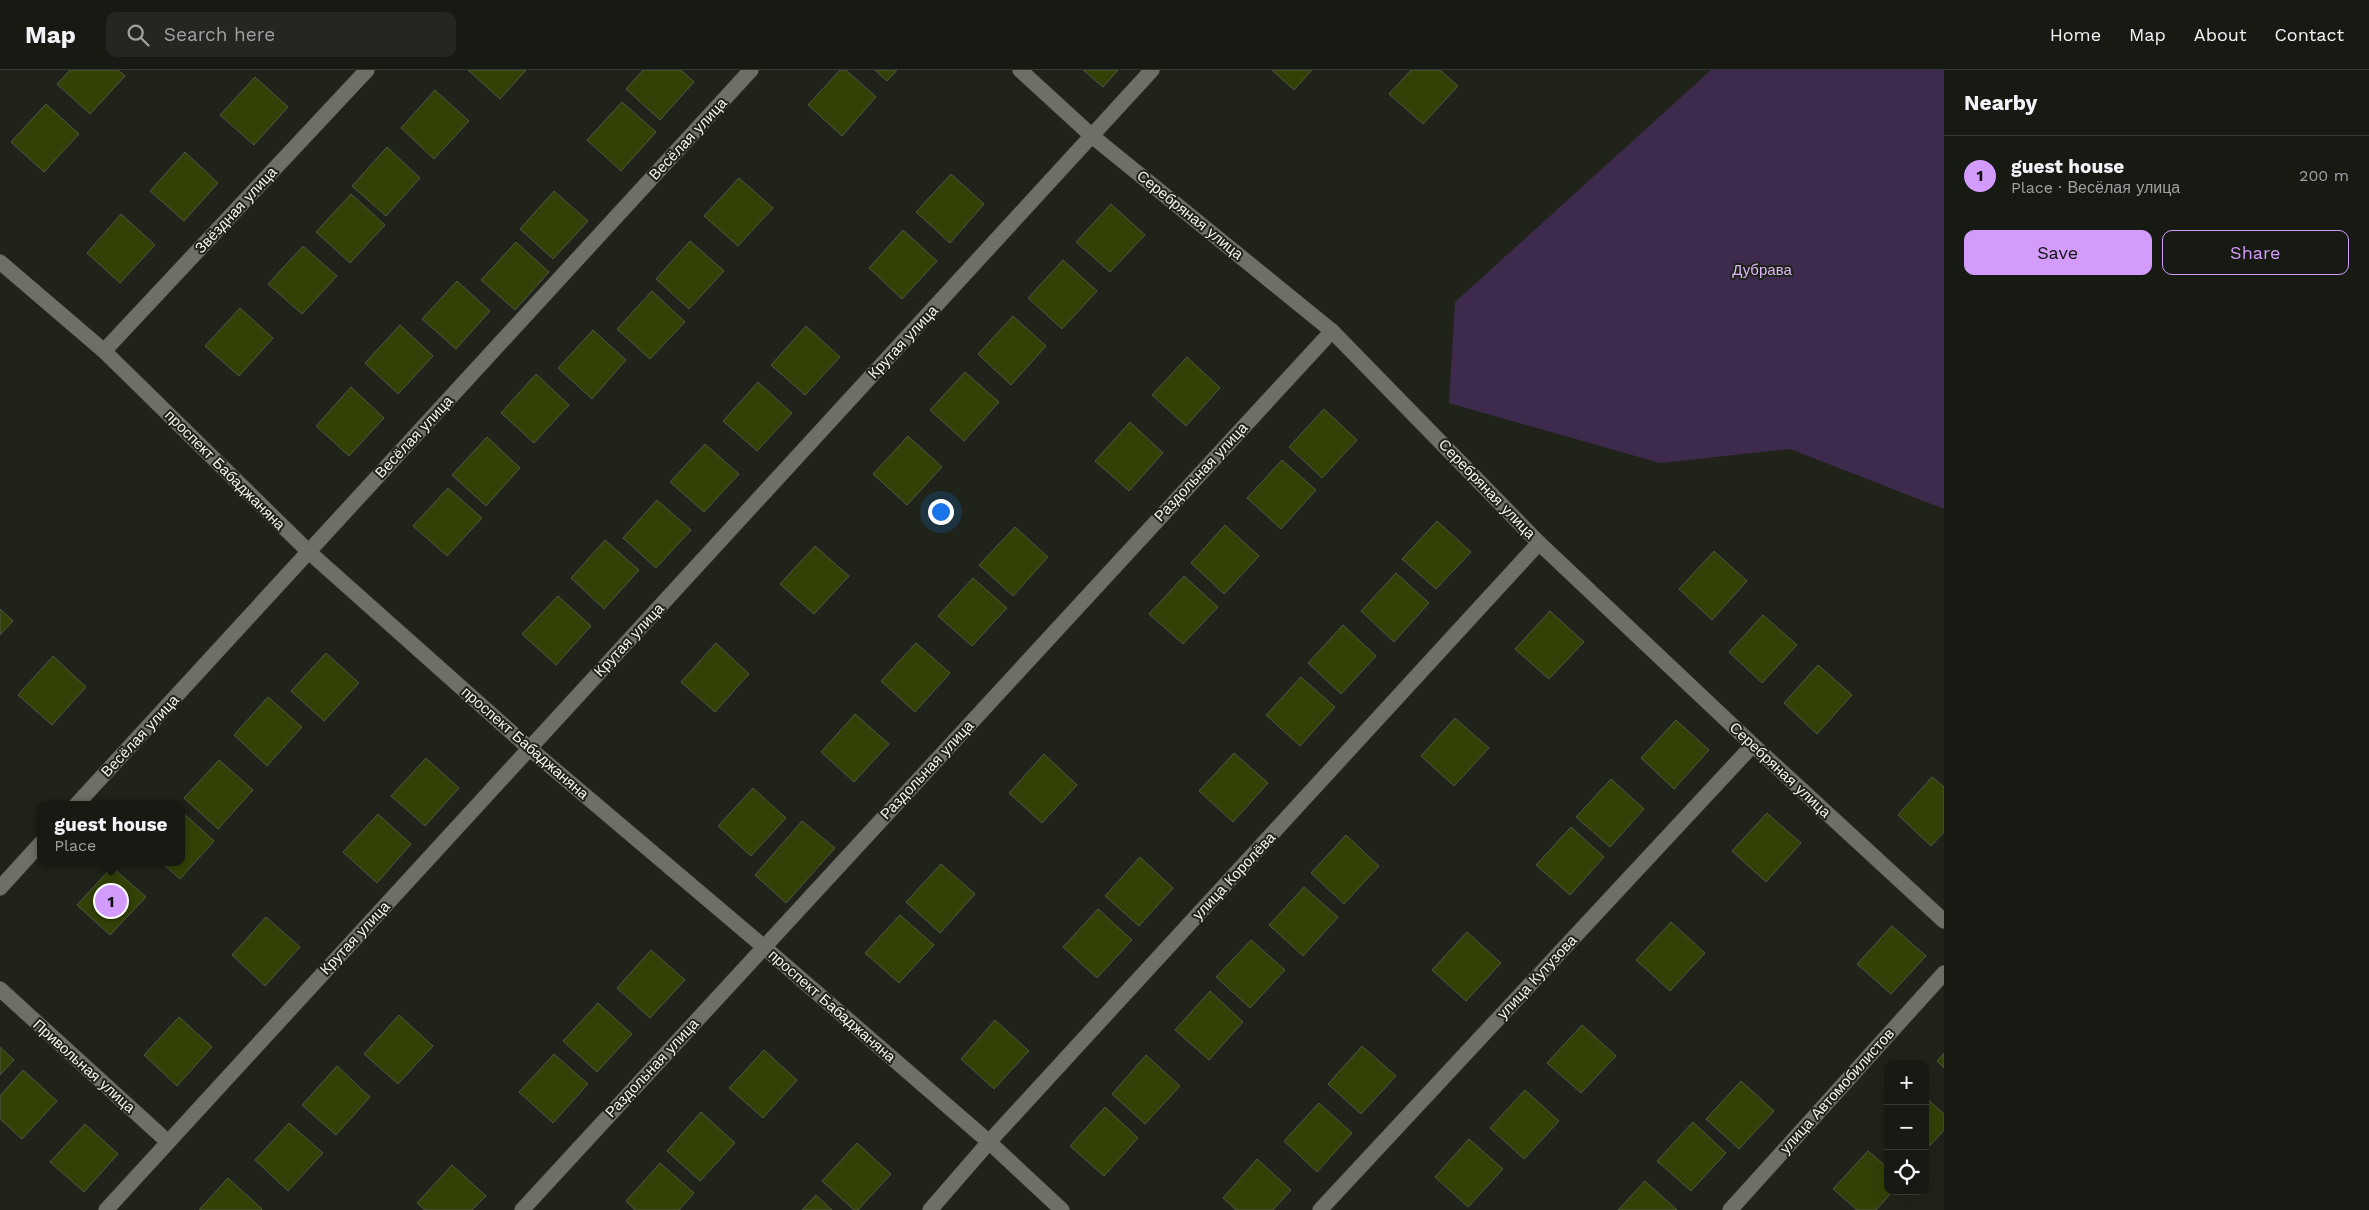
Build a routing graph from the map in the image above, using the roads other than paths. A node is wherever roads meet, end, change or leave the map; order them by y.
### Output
1 (367, 70) edge
2 (751, 70) edge
3 (1020, 70) edge
4 (1152, 70) edge
5 (1092, 136) junction
6 (0, 262) edge
7 (1332, 330) junction
8 (104, 351) junction
9 (1539, 543) junction
10 (309, 552) junction
11 (1753, 745) junction
12 (529, 748) junction
13 (80, 801) edge
14 (37, 847) edge
15 (0, 888) edge
16 (1944, 921) edge
17 (764, 946) junction
18 (1944, 972) edge
19 (0, 989) edge
20 (168, 1142) junction
21 (989, 1142) junction
22 (106, 1210) edge
23 (522, 1210) edge
24 (930, 1210) edge
25 (1062, 1210) edge
26 (1320, 1210) edge
27 (1730, 1210) edge

1 - 8 street, Звёздная улица
2 - 10 street, Весёлая улица
3 - 5 street, Серебряная улица
4 - 5 street, Крутая улица
5 - 7 street, Серебряная улица
5 - 12 street, Крутая улица
6 - 8 street, проспект Бабаджаняна
7 - 9 street, Серебряная улица
7 - 17 street, Раздольная улица
8 - 10 street, проспект Бабаджаняна
9 - 11 street, Серебряная улица
9 - 21 street, улица Королёва
10 - 12 street, проспект Бабаджаняна
10 - 13 street, Весёлая улица
11 - 16 street, Серебряная улица
11 - 26 street, улица Кутузова
12 - 17 street, проспект Бабаджаняна
12 - 20 street, Крутая улица
14 - 15 street
17 - 21 street, проспект Бабаджаняна
17 - 23 street, Раздольная улица
18 - 27 street, улица Автомобилистов
19 - 20 street, Привольная улица
20 - 22 street, Крутая улица
21 - 24 street, улица Королёва
21 - 25 street, проспект Бабаджаняна

